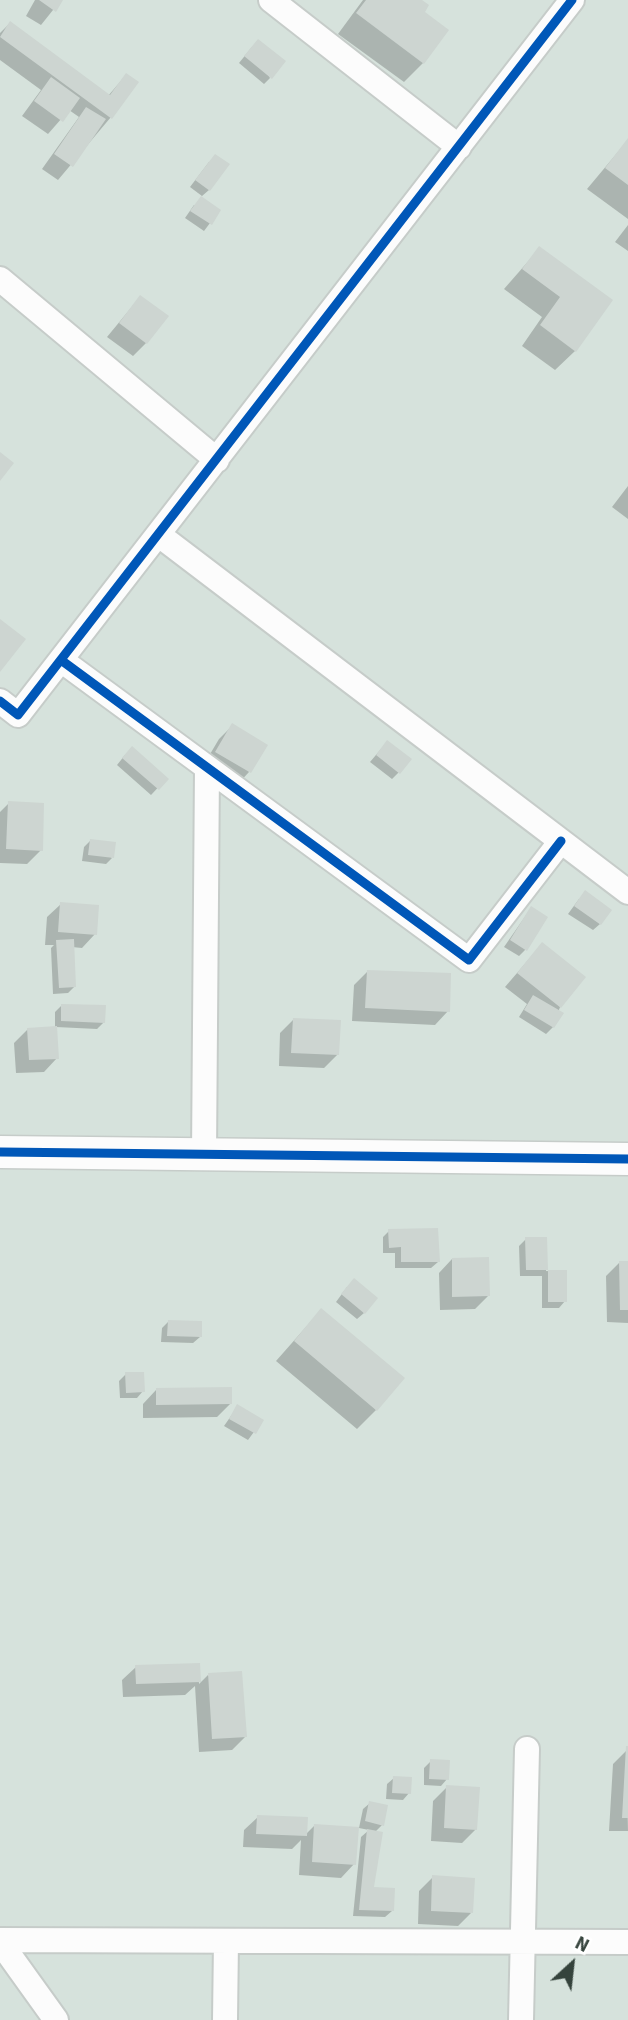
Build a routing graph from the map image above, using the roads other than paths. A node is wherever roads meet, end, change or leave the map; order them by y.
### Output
1 (271, 0) edge
2 (572, 0) edge
3 (459, 147) junction
4 (0, 279) edge
5 (217, 460) junction
6 (159, 535) junction
7 (61, 660) junction
8 (0, 701) edge
9 (207, 768) junction
10 (561, 841) junction
11 (628, 892) edge
12 (0, 1152) edge
13 (204, 1155) junction
14 (628, 1159) edge
15 (527, 1749) dead end
16 (0, 1941) edge
17 (226, 1941) junction
18 (523, 1942) junction
19 (628, 1942) edge
20 (56, 2020) edge
21 (225, 2020) edge
22 (522, 2020) edge

1 - 3 street
2 - 3 street
3 - 5 street
4 - 5 street
5 - 6 street
6 - 7 street
6 - 10 street
7 - 8 street
7 - 9 street
9 - 10 street
9 - 13 street
10 - 11 street
12 - 13 street
13 - 14 street
15 - 18 street
16 - 17 street
16 - 20 street
17 - 18 street
17 - 21 street
18 - 19 street
18 - 22 street

